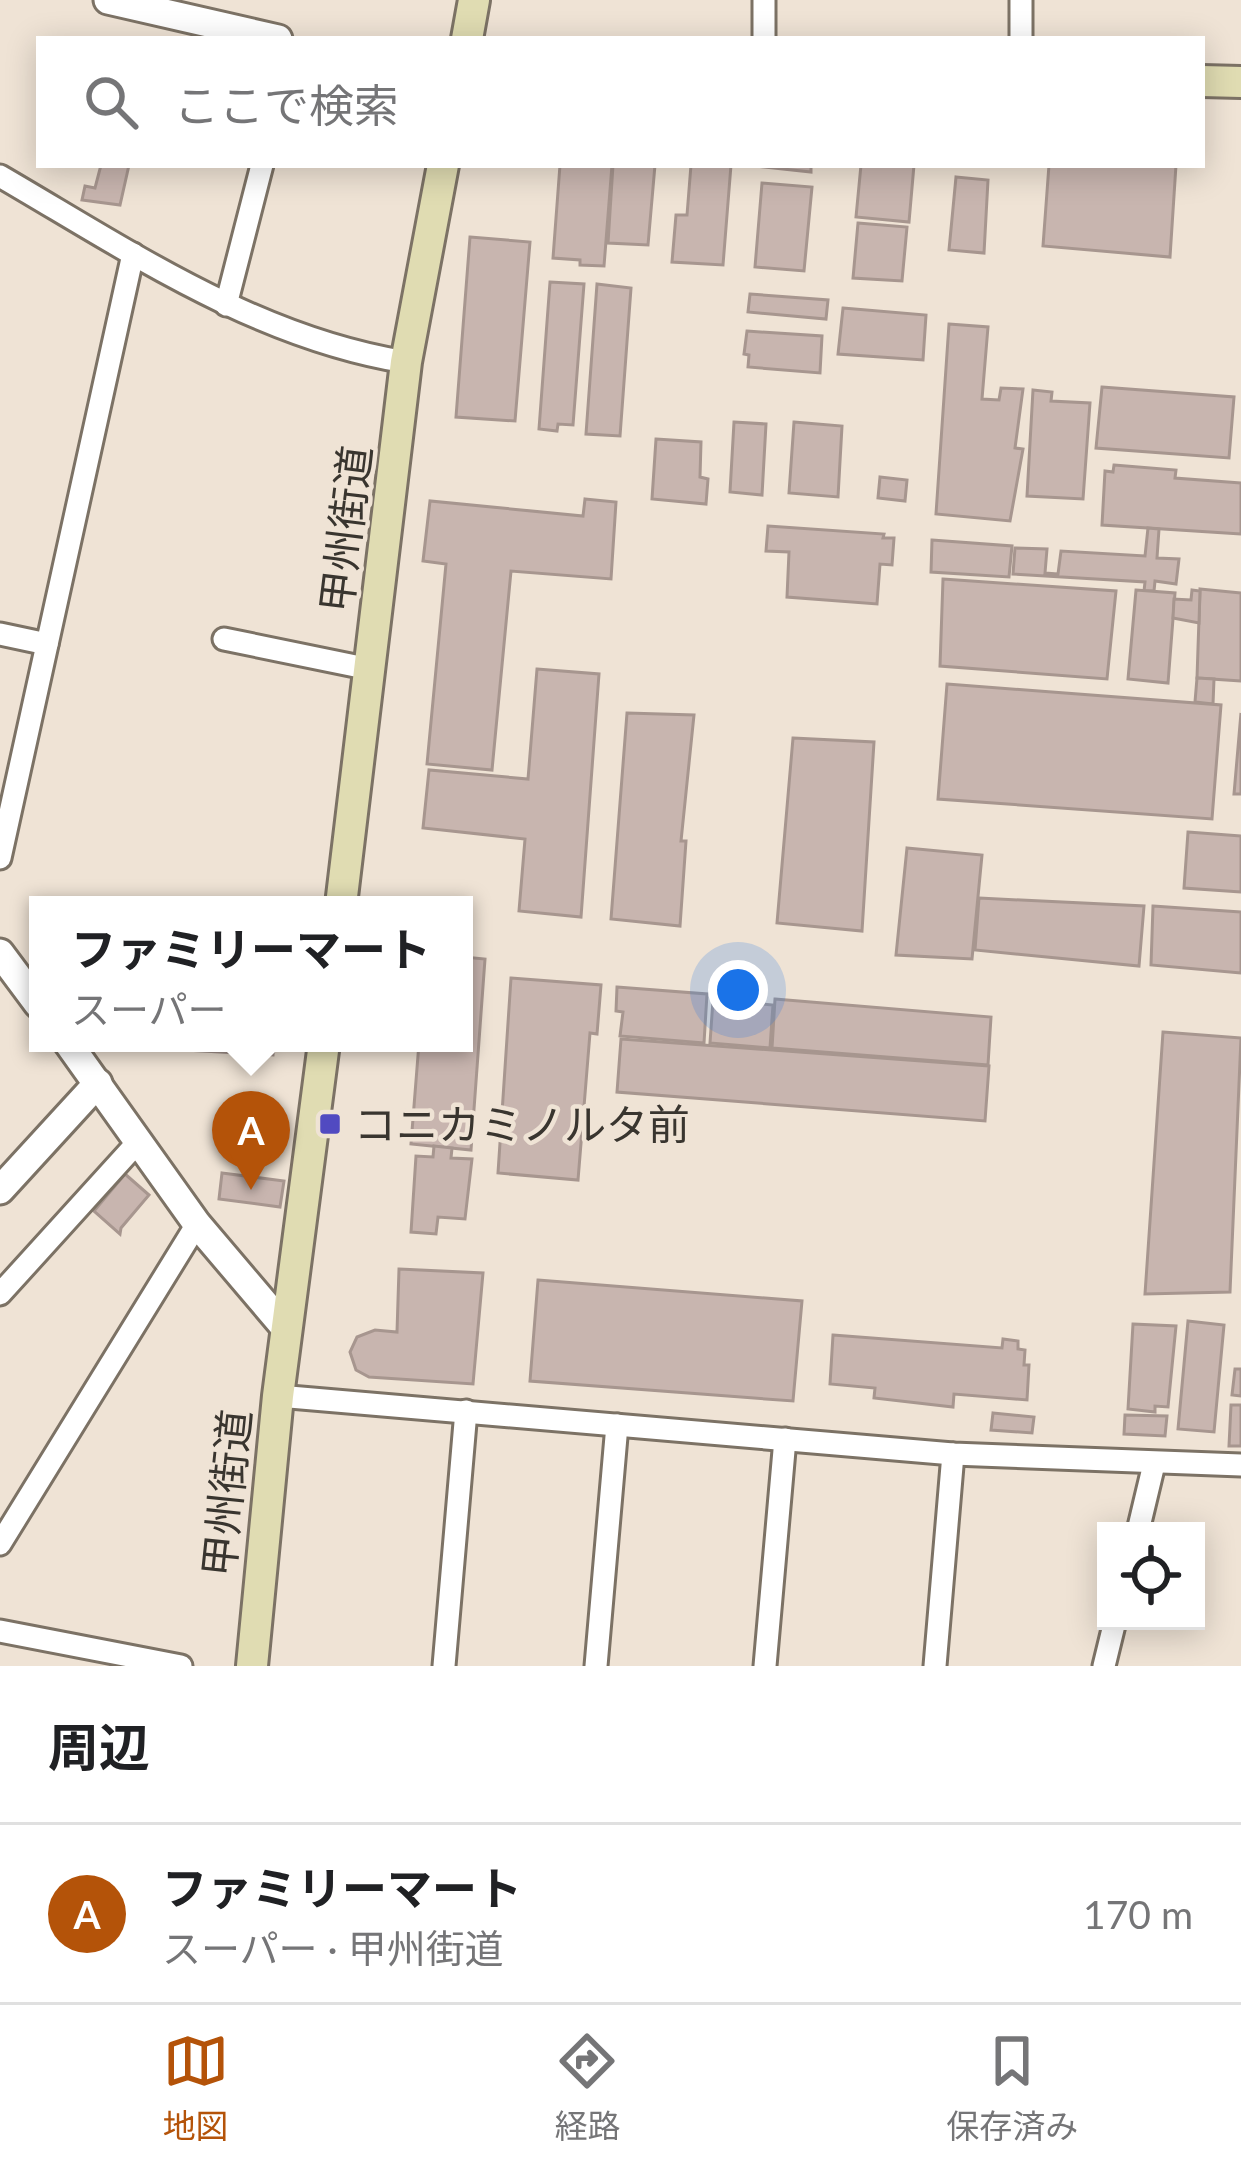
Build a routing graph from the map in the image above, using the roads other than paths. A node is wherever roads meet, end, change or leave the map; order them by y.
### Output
1 (108, 0) edge
2 (474, 0) edge
3 (764, 0) edge
4 (1022, 0) edge
5 (265, 36) edge
6 (467, 36) edge
7 (764, 36) edge
8 (1021, 36) edge
9 (1205, 81) edge
10 (1241, 82) edge
11 (261, 168) edge
12 (442, 168) edge
13 (0, 176) edge
14 (133, 254) junction
15 (226, 305) junction
16 (406, 362) junction
17 (0, 634) edge
18 (224, 640) dead end
19 (47, 644) junction
20 (370, 669) junction
21 (0, 858) edge
22 (342, 896) edge
23 (3, 964) edge
24 (29, 994) edge
25 (75, 1052) edge
26 (323, 1052) edge
27 (98, 1083) junction
28 (137, 1143) junction
29 (0, 1190) edge
30 (197, 1223) junction
31 (0, 1294) edge
32 (287, 1330) junction
33 (278, 1396) junction
34 (466, 1411) junction
35 (617, 1425) junction
36 (785, 1439) junction
37 (953, 1454) junction
38 (1154, 1464) junction
39 (1241, 1465) edge
40 (1140, 1522) edge
41 (0, 1544) edge
42 (1113, 1630) edge
43 (0, 1631) edge
44 (182, 1666) edge
45 (252, 1666) edge
46 (444, 1666) edge
47 (596, 1666) edge
48 (765, 1666) edge
49 (935, 1666) edge
50 (1103, 1666) edge

1 - 5 street
2 - 6 main road
3 - 7 street
4 - 8 street
9 - 10 main road
11 - 15 street
12 - 16 main road, 甲州街道
13 - 14 street
14 - 15 street
14 - 19 street
15 - 16 street
16 - 20 main road, 甲州街道
17 - 19 street
18 - 20 street
19 - 21 street
20 - 22 main road, 甲州街道
23 - 24 street
25 - 27 street
26 - 32 main road, 甲州街道
27 - 28 street
27 - 29 street
28 - 30 street
28 - 31 street
30 - 32 street
30 - 41 street
32 - 33 main road, 甲州街道
33 - 34 street
33 - 45 main road, 甲州街道
34 - 35 street
34 - 46 street
35 - 36 street
35 - 47 street
36 - 37 street
36 - 48 street
37 - 38 street
37 - 49 street
38 - 39 street
38 - 40 street
42 - 50 street
43 - 44 street

